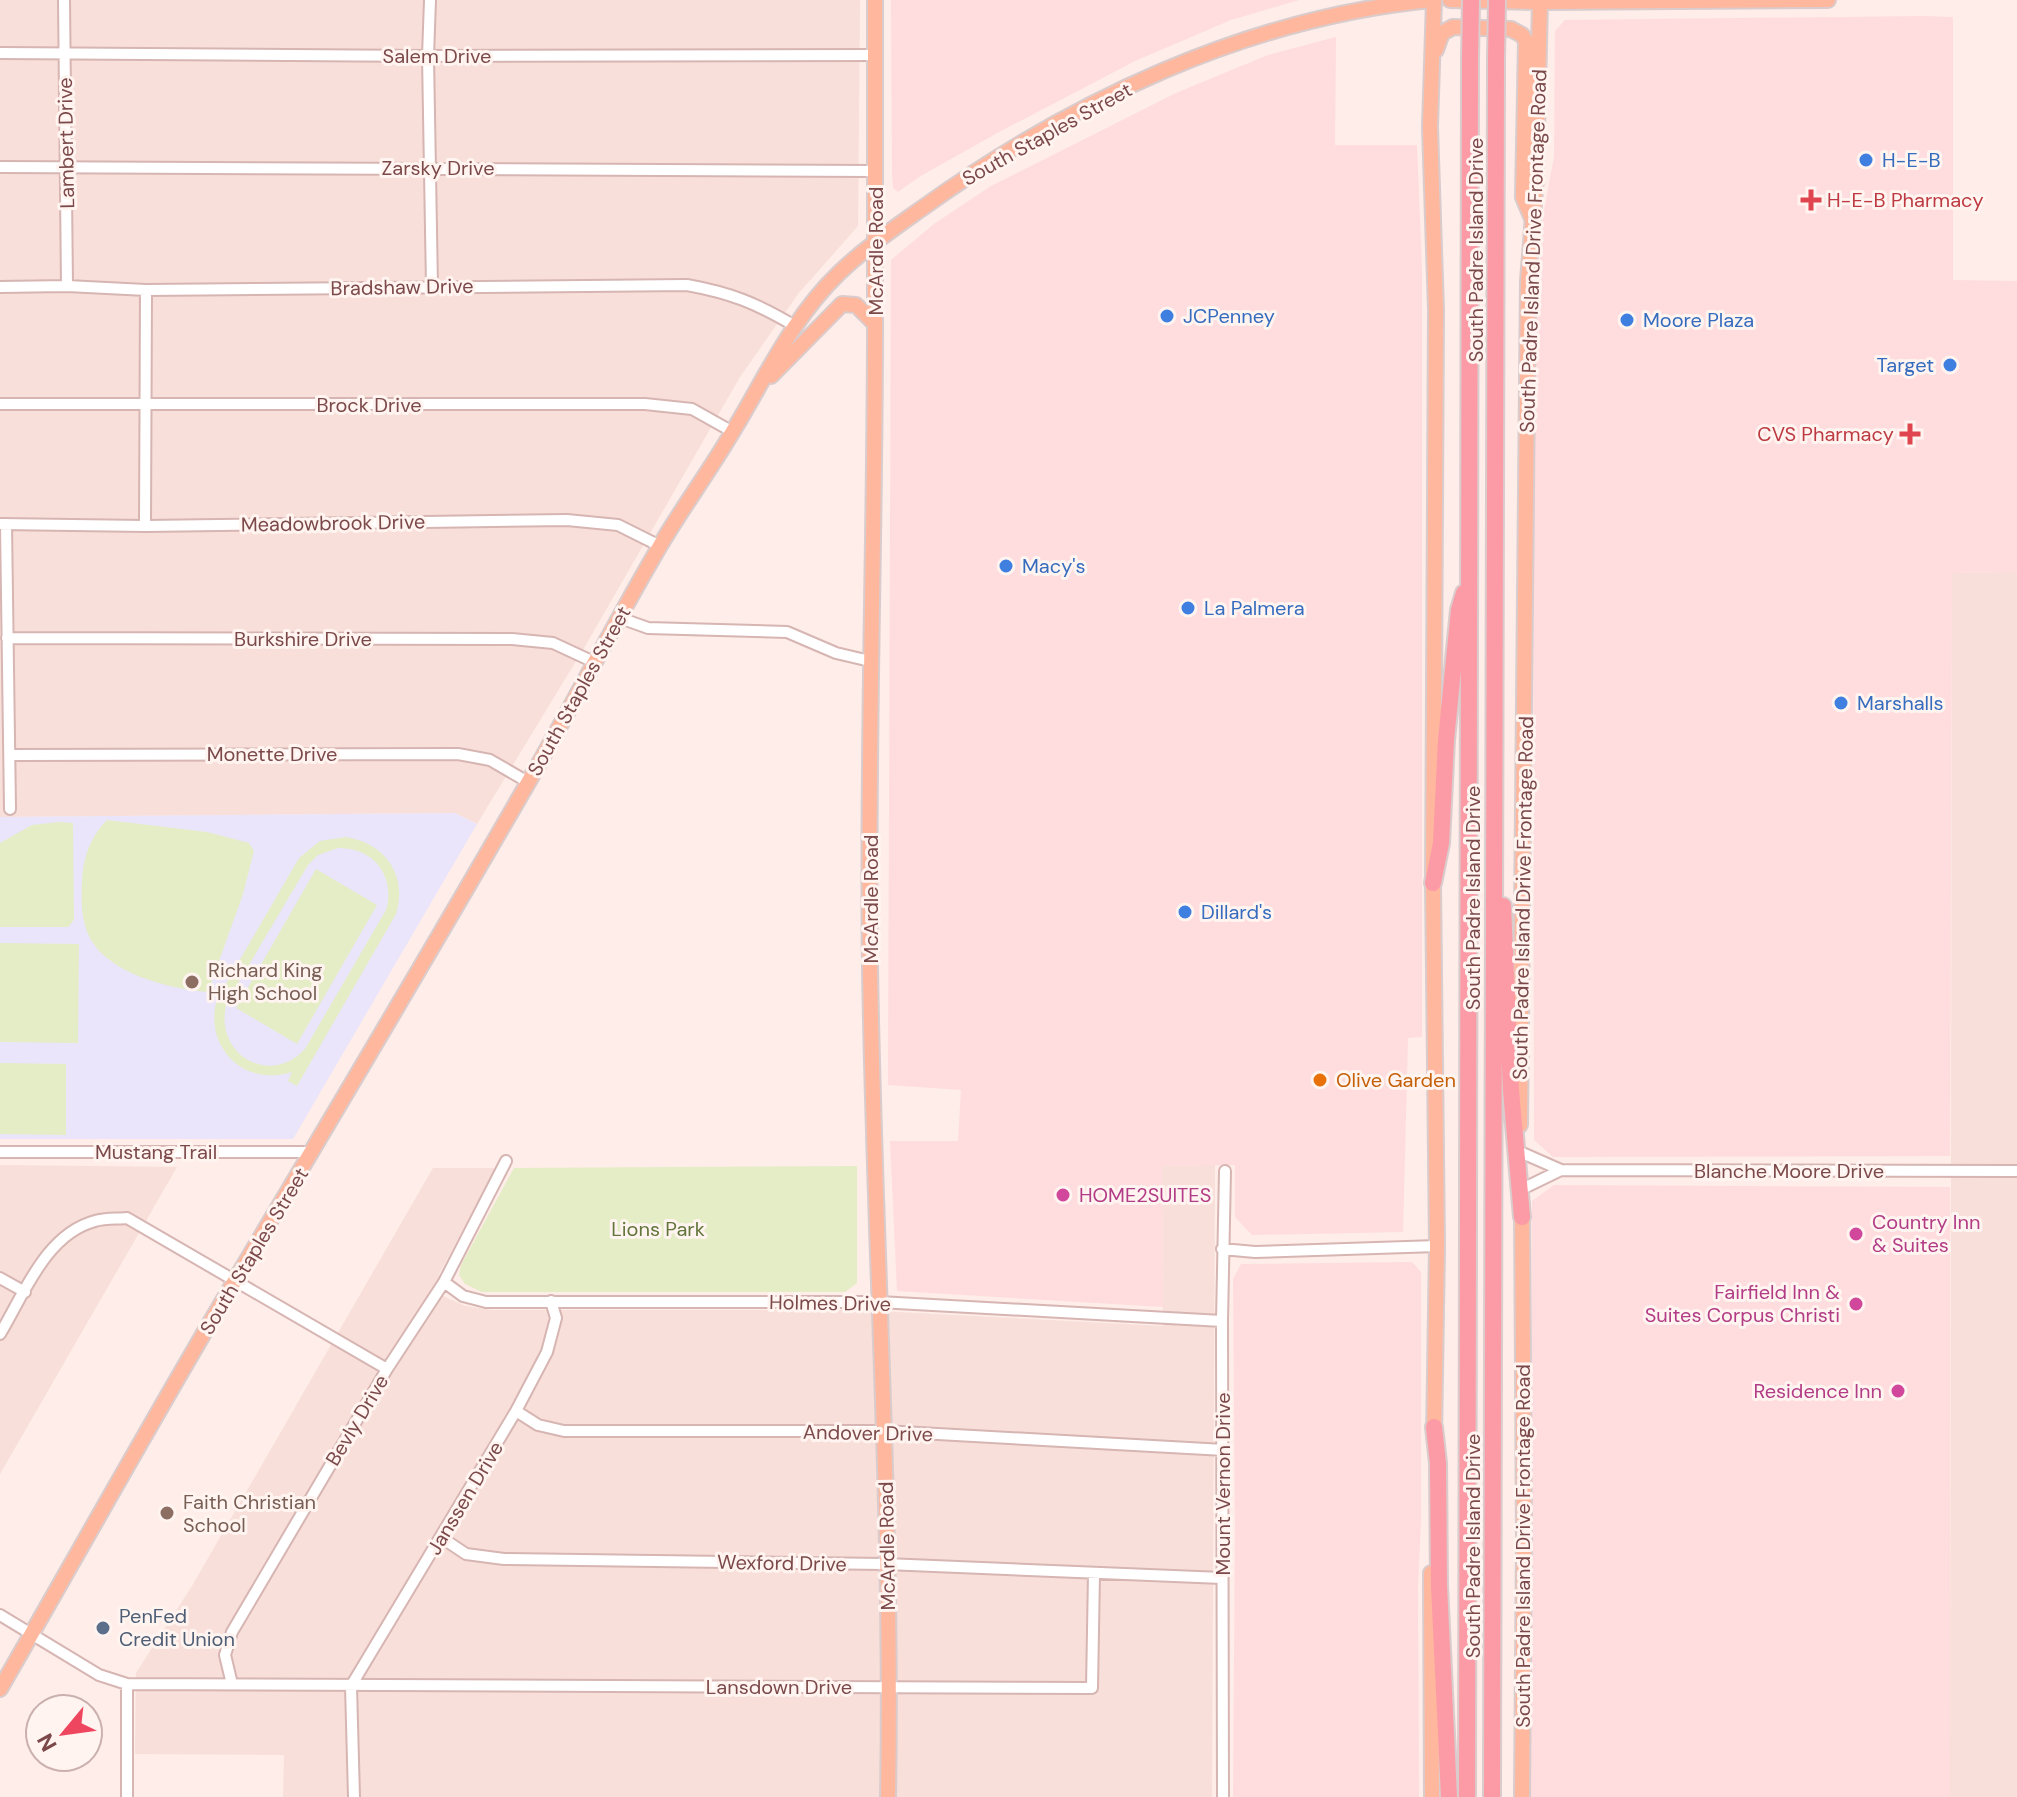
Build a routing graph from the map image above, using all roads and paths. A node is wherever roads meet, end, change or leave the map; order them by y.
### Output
1 (64, 0) edge
2 (430, 0) edge
3 (875, 0) edge
4 (1432, 0) edge
5 (1450, 0) edge
6 (1471, 0) edge
7 (1497, 0) edge
8 (1828, 0) edge
9 (1540, 1) edge
10 (1381, 4) edge
11 (0, 53) edge
12 (64, 54) junction
13 (875, 55) junction
14 (428, 56) junction
15 (1430, 127) junction
16 (67, 166) junction
17 (0, 167) edge
18 (432, 168) junction
19 (876, 171) junction
20 (1533, 222) junction
21 (875, 243) junction
22 (67, 286) junction
23 (0, 287) edge
24 (432, 287) junction
25 (146, 290) junction
26 (875, 325) junction
27 (795, 326) junction
28 (756, 392) junction
29 (0, 404) edge
30 (144, 405) junction
31 (733, 432) junction
32 (3, 524) edge
33 (145, 526) junction
34 (660, 546) junction
35 (1470, 576) junction
36 (620, 618) junction
37 (7, 638) junction
38 (870, 661) junction
39 (596, 663) junction
40 (10, 755) junction
41 (528, 782) junction
42 (10, 809) dead end
43 (1493, 841) junction
44 (1433, 883) junction
45 (0, 1152) edge
46 (313, 1152) junction
47 (1520, 1152) junction
48 (506, 1161) dead end
49 (1561, 1170) junction
50 (1225, 1171) dead end
51 (2017, 1171) edge
52 (1522, 1189) junction
53 (1522, 1217) junction
54 (1437, 1246) junction
55 (1222, 1249) junction
56 (0, 1278) edge
57 (235, 1280) junction
58 (444, 1282) junction
59 (25, 1292) junction
60 (551, 1301) junction
61 (879, 1302) junction
62 (1222, 1321) junction
63 (0, 1334) edge
64 (387, 1369) junction
65 (516, 1411) junction
66 (1434, 1427) junction
67 (884, 1431) junction
68 (1224, 1450) junction
69 (442, 1538) junction
70 (886, 1564) junction
71 (1094, 1573) junction
72 (1222, 1578) junction
73 (0, 1615) edge
74 (32, 1633) junction
75 (127, 1684) junction
76 (232, 1684) junction
77 (351, 1686) junction
78 (890, 1688) junction
79 (0, 1689) edge
80 (127, 1797) edge
81 (354, 1797) edge
82 (888, 1797) edge
83 (1223, 1797) edge
84 (1432, 1797) edge
85 (1449, 1797) edge
86 (1467, 1797) edge
87 (1492, 1797) edge
88 (1522, 1797) edge

1 - 12 street, Lambert Drive
2 - 14 street
3 - 13 main road, McArdle Road
4 - 10 main road, South Staples Street
4 - 15 main road
5 - 9 main road
6 - 35 highway, South Padre Island Drive, bridge
7 - 43 highway, South Padre Island Drive, bridge
8 - 9 main road
9 - 20 main road, South Padre Island Drive Frontage Road
10 - 21 main road, South Staples Street
11 - 12 street, Salem Drive
12 - 14 street, Salem Drive
12 - 16 street, Lambert Drive
13 - 14 street, Salem Drive
13 - 19 main road, McArdle Road
14 - 18 street
15 - 20 main road
15 - 44 main road
16 - 17 street, Zarsky Drive
16 - 18 street, Zarsky Drive
16 - 22 street, Lambert Drive
18 - 19 street, Zarsky Drive
18 - 24 street
19 - 21 main road, McArdle Road
20 - 47 main road, South Padre Island Drive Frontage Road
21 - 26 main road, McArdle Road
21 - 27 main road, South Staples Street
22 - 23 street, Bradshaw Drive
22 - 25 street, Bradshaw Drive
24 - 25 street, Bradshaw Drive
24 - 27 street, Bradshaw Drive
25 - 30 street
26 - 28 main road
26 - 38 main road, McArdle Road
27 - 28 main road, South Staples Street
28 - 31 main road, South Staples Street
29 - 30 street, Brock Drive
30 - 31 street, Brock Drive
30 - 33 street
31 - 34 main road, South Staples Street
32 - 33 street, Meadowbrook Drive
32 - 37 street
33 - 34 street, Meadowbrook Drive
34 - 36 main road, South Staples Street
35 - 44 highway
35 - 86 highway, South Padre Island Drive
36 - 38 street
36 - 39 main road, South Staples Street
37 - 39 street, Burkshire Drive
37 - 40 street
38 - 61 main road, McArdle Road
39 - 41 main road, South Staples Street
40 - 41 street, Monette Drive
40 - 42 street
41 - 46 main road, South Staples Street
43 - 53 highway
43 - 87 highway, South Padre Island Drive
44 - 54 main road
45 - 46 street, Mustang Trail
46 - 57 main road, South Staples Street
47 - 49 street, Blanche Moore Drive
47 - 52 main road, South Padre Island Drive Frontage Road
48 - 58 street, Bevly Drive
49 - 51 street, Blanche Moore Drive
49 - 52 street, Blanche Moore Drive
50 - 55 street, Mount Vernon Drive
52 - 53 main road, South Padre Island Drive Frontage Road
53 - 88 main road, South Padre Island Drive Frontage Road
54 - 55 street
54 - 66 main road
55 - 62 street, Mount Vernon Drive
56 - 59 street
57 - 59 street
57 - 64 street
57 - 74 main road, South Staples Street
58 - 60 street, Holmes Drive
58 - 64 street, Bevly Drive
59 - 63 street
60 - 61 street, Holmes Drive
60 - 65 street, Janssen Drive
61 - 62 street, Holmes Drive
61 - 67 main road, McArdle Road
62 - 68 street, Mount Vernon Drive
64 - 76 street, Bevly Drive
65 - 67 street, Andover Drive
65 - 69 street, Janssen Drive
66 - 84 main road
66 - 85 highway
67 - 68 street, Andover Drive
67 - 70 main road, McArdle Road
68 - 72 street, Mount Vernon Drive
69 - 70 street, Wexford Drive
69 - 77 street, Janssen Drive
70 - 71 street, Wexford Drive
70 - 78 main road, McArdle Road
71 - 72 street, Wexford Drive
71 - 78 street, Lansdown Drive
72 - 83 street, Mount Vernon Drive
73 - 74 street, Lansdown Drive
74 - 75 street, Lansdown Drive
74 - 79 main road, South Staples Street
75 - 76 street, Lansdown Drive
75 - 80 street
76 - 77 street, Lansdown Drive
77 - 78 street, Lansdown Drive
77 - 81 street
78 - 82 main road, McArdle Road

